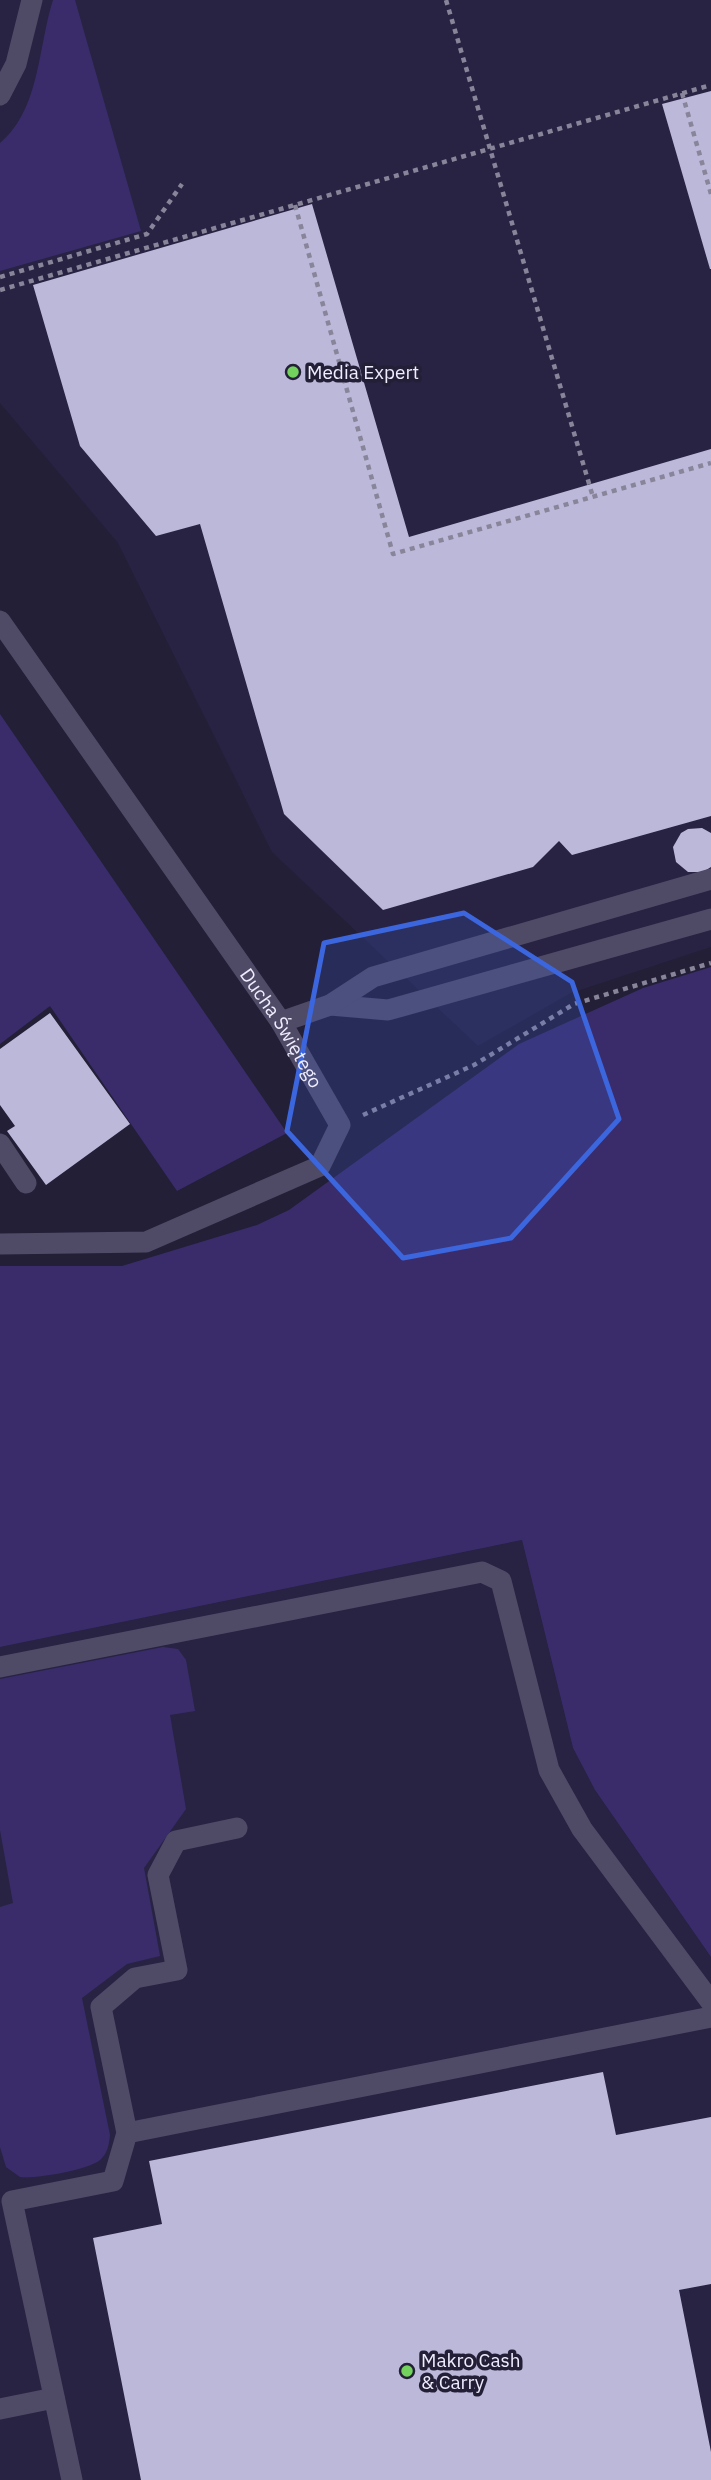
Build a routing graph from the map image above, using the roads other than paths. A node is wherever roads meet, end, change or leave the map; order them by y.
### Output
1 (32, 0) edge
2 (0, 95) edge
3 (0, 621) edge
4 (711, 879) edge
5 (711, 919) edge
6 (330, 1005) junction
7 (281, 1022) junction
8 (0, 1144) edge
9 (26, 1183) dead end
10 (0, 1244) edge
11 (0, 1667) edge
12 (237, 1828) dead end
13 (711, 2002) edge
14 (711, 2017) edge
15 (127, 2133) junction
16 (6, 2203) edge
17 (54, 2398) junction
18 (0, 2409) edge
19 (72, 2480) edge

1 - 2 street
3 - 7 street, Ducha Świętego
4 - 6 street
5 - 6 street
6 - 7 street
7 - 10 street, Ducha Świętego
8 - 9 street
11 - 13 street
12 - 15 street
14 - 15 street
15 - 16 street
16 - 17 street
17 - 18 street
17 - 19 street

